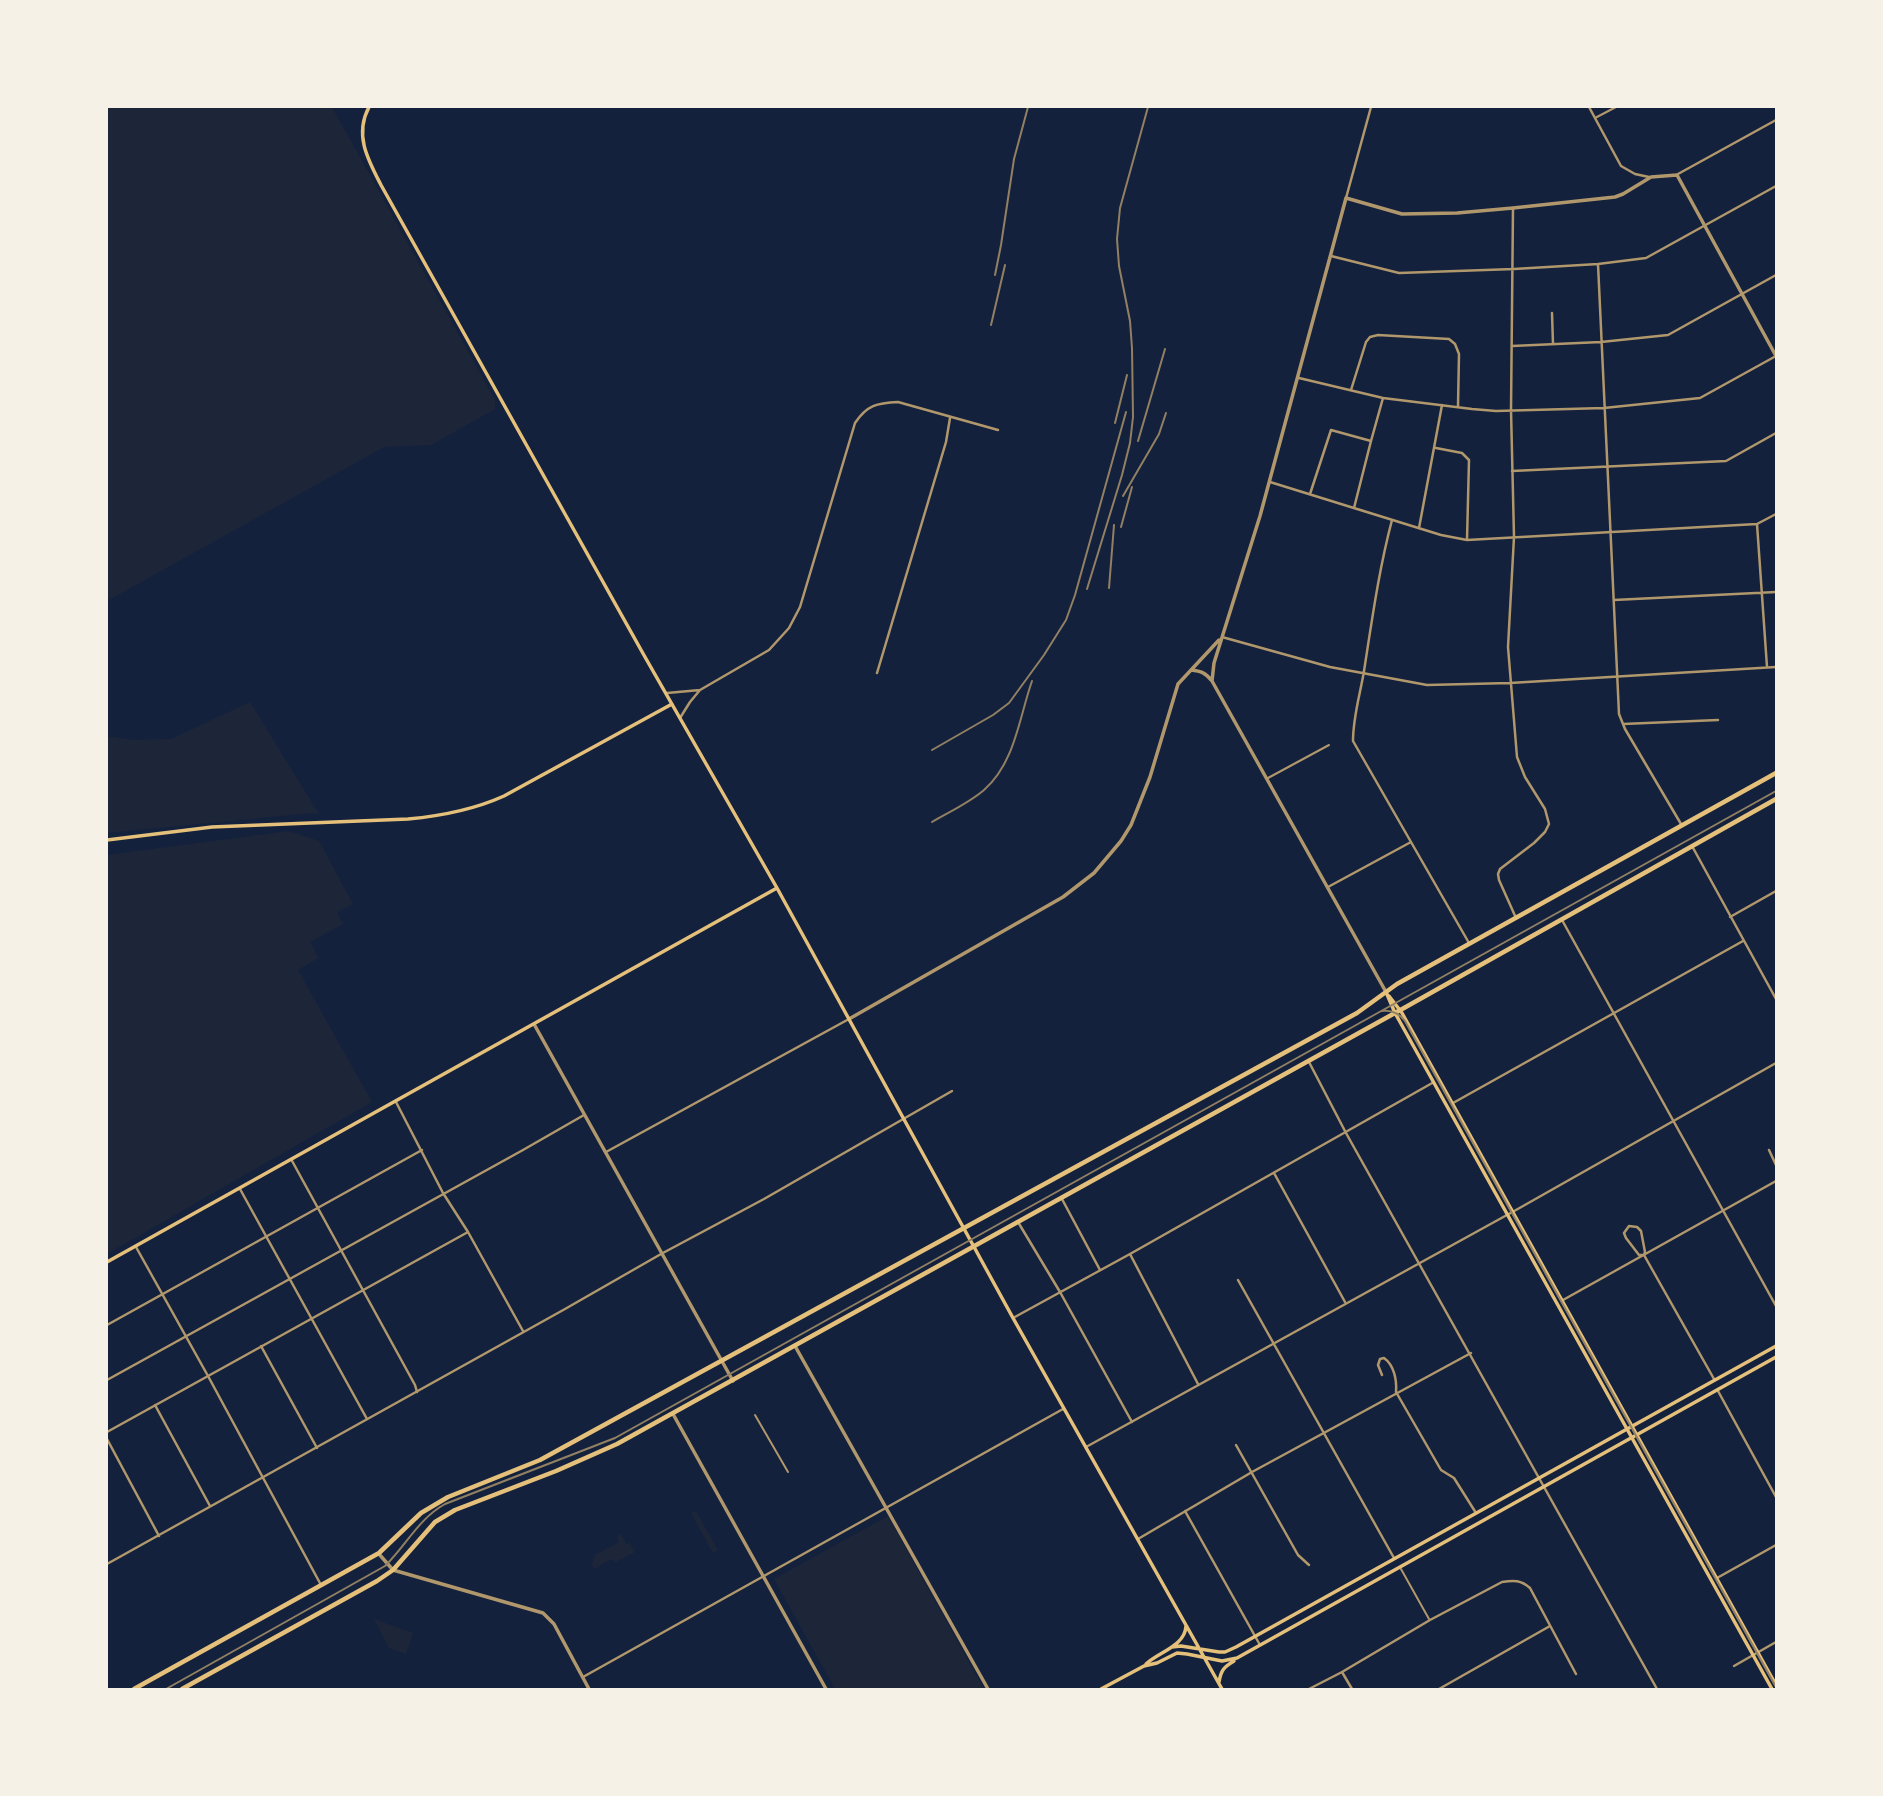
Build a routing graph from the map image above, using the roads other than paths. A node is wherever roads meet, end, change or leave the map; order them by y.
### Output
1 (369, 107) edge
2 (1371, 107) edge
3 (1589, 107) edge
4 (1616, 107) edge
5 (1595, 118) junction
6 (1776, 120) edge
7 (1677, 175) junction
8 (1651, 177) junction
9 (1776, 186) edge
10 (1346, 198) junction
11 (1513, 208) junction
12 (1705, 225) junction
13 (1331, 256) junction
14 (1598, 264) junction
15 (1514, 269) junction
16 (1776, 275) edge
17 (1743, 295) junction
18 (1552, 313) dead end
19 (1601, 342) junction
20 (1553, 344) junction
21 (1512, 346) junction
22 (1776, 356) edge
23 (1299, 378) junction
24 (1351, 390) junction
25 (1383, 398) junction
26 (1442, 405) junction
27 (1458, 407) junction
28 (1604, 408) junction
29 (1511, 410) junction
30 (950, 418) junction
31 (998, 430) dead end
32 (1776, 433) edge
33 (1371, 441) junction
34 (1435, 448) junction
35 (1606, 466) junction
36 (1512, 471) junction
37 (1270, 482) junction
38 (1310, 494) junction
39 (1354, 508) junction
40 (1776, 514) edge
41 (1392, 520) junction
42 (1757, 524) junction
43 (1419, 528) junction
44 (1610, 532) junction
45 (1514, 537) junction
46 (1467, 540) junction
47 (1776, 592) edge
48 (1761, 593) junction
49 (1614, 600) junction
50 (1221, 638) junction
51 (1767, 667) junction
52 (1776, 667) edge
53 (1191, 670) junction
54 (877, 673) dead end
55 (1363, 673) junction
56 (1617, 677) junction
57 (1212, 681) junction
58 (1510, 683) junction
59 (700, 690) junction
60 (666, 693) junction
61 (672, 704) junction
62 (680, 718) junction
63 (1718, 720) dead end
64 (1623, 724) junction
65 (1329, 745) dead end
66 (1776, 773) edge
67 (1267, 779) junction
68 (1776, 799) edge
69 (1682, 825) junction
70 (107, 840) edge
71 (1411, 842) junction
72 (1692, 846) junction
73 (777, 888) junction
74 (1327, 888) junction
75 (1776, 891) edge
76 (1730, 917) junction
77 (1516, 918) junction
78 (1562, 920) junction
79 (1743, 941) junction
80 (1469, 943) junction
81 (1386, 992) junction
82 (1776, 999) edge
83 (1398, 1012) junction
84 (1614, 1014) junction
85 (849, 1019) junction
86 (534, 1024) junction
87 (1309, 1061) junction
88 (1776, 1063) edge
89 (1434, 1082) junction
90 (952, 1091) dead end
91 (396, 1102) junction
92 (1452, 1103) junction
93 (584, 1115) junction
94 (904, 1119) junction
95 (1673, 1122) junction
96 (1346, 1133) junction
97 (422, 1150) junction
98 (1769, 1150) dead end
99 (605, 1152) junction
100 (291, 1159) junction
101 (1776, 1165) edge
102 (1274, 1173) junction
103 (1776, 1181) edge
104 (239, 1188) junction
105 (443, 1193) junction
106 (1061, 1198) junction
107 (318, 1207) junction
108 (1724, 1210) junction
109 (1513, 1212) junction
110 (1508, 1215) junction
111 (1018, 1222) junction
112 (964, 1229) junction
113 (468, 1232) junction
114 (266, 1236) junction
115 (135, 1246) junction
116 (974, 1246) junction
117 (341, 1250) junction
118 (661, 1254) junction
119 (1130, 1254) junction
120 (1644, 1255) junction
121 (107, 1262) edge
122 (1420, 1263) junction
123 (1100, 1270) junction
124 (289, 1278) junction
125 (1238, 1280) dead end
126 (364, 1290) junction
127 (1060, 1292) junction
128 (162, 1294) junction
129 (1563, 1300) junction
130 (1346, 1303) junction
131 (1776, 1306) edge
132 (312, 1318) junction
133 (1013, 1318) junction
134 (107, 1325) edge
135 (524, 1332) junction
136 (186, 1336) junction
137 (1273, 1344) junction
138 (261, 1346) junction
139 (795, 1346) junction
140 (1776, 1346) edge
141 (1471, 1353) junction
142 (1776, 1357) edge
143 (721, 1361) junction
144 (1382, 1375) dead end
145 (208, 1376) junction
146 (107, 1380) edge
147 (1715, 1380) junction
148 (733, 1381) junction
149 (1198, 1385) junction
150 (1718, 1391) junction
151 (417, 1392) junction
152 (1396, 1392) junction
153 (155, 1405) junction
154 (1064, 1408) junction
155 (673, 1414) junction
156 (755, 1415) dead end
157 (367, 1419) junction
158 (1132, 1422) junction
159 (1633, 1426) junction
160 (1628, 1429) junction
161 (107, 1432) edge
162 (1325, 1433) junction
163 (1637, 1435) junction
164 (1632, 1438) junction
165 (107, 1439) edge
166 (1236, 1445) dead end
167 (1086, 1447) junction
168 (317, 1448) junction
169 (788, 1472) dead end
170 (1252, 1472) junction
171 (263, 1477) junction
172 (1539, 1478) junction
173 (1544, 1487) junction
174 (1776, 1497) edge
175 (210, 1506) junction
176 (886, 1507) junction
177 (1185, 1511) junction
178 (1476, 1513) junction
179 (159, 1536) junction
180 (1138, 1539) junction
181 (1776, 1545) edge
182 (379, 1553) junction
183 (1406, 1553) junction
184 (1395, 1559) junction
185 (1411, 1561) junction
186 (107, 1564) edge
187 (1309, 1565) dead end
188 (1400, 1567) junction
189 (393, 1570) junction
190 (763, 1576) junction
191 (1717, 1577) junction
192 (321, 1585) junction
193 (1430, 1620) junction
194 (1186, 1624) junction
195 (1550, 1626) junction
196 (1255, 1637) junction
197 (1776, 1642) edge
198 (1260, 1645) junction
199 (1172, 1647) junction
200 (1200, 1649) junction
201 (1758, 1652) junction
202 (1753, 1655) junction
203 (1205, 1658) junction
204 (1237, 1658) junction
205 (1144, 1666) junction
206 (1734, 1666) dead end
207 (1342, 1672) junction
208 (1576, 1674) dead end
209 (583, 1677) junction
210 (1219, 1684) junction
211 (1776, 1685) edge
212 (134, 1689) edge
213 (183, 1689) edge
214 (589, 1689) edge
215 (826, 1689) edge
216 (988, 1689) edge
217 (1101, 1689) edge
218 (1222, 1689) edge
219 (1309, 1689) edge
220 (1352, 1689) edge
221 (1439, 1689) edge
222 (1657, 1689) edge
223 (1772, 1689) edge

1 - 60 main road
2 - 10 street
3 - 5 street
4 - 5 street
5 - 8 street
6 - 7 street
7 - 8 street
7 - 12 street
8 - 11 street
9 - 12 street
10 - 11 street
10 - 13 street
11 - 15 street
12 - 14 street
12 - 17 street
13 - 15 street
13 - 23 street
14 - 15 street
14 - 19 street
15 - 21 street
16 - 17 street
17 - 19 street
17 - 22 street
18 - 20 street
19 - 20 street
19 - 28 street
20 - 21 street
21 - 29 street
22 - 28 street
23 - 24 street
23 - 37 street
24 - 25 street
24 - 27 street
25 - 26 street
25 - 33 street
26 - 27 street
26 - 34 street
27 - 29 street
28 - 29 street
28 - 35 street
29 - 36 street
30 - 31 street
30 - 54 street
30 - 59 street
32 - 35 street
33 - 38 street
33 - 39 street
34 - 43 street
34 - 46 street
35 - 36 street
35 - 44 street
36 - 45 street
37 - 38 street
37 - 50 street
38 - 39 street
39 - 41 street
40 - 42 street
41 - 43 street
41 - 55 street
42 - 44 street
42 - 48 street
43 - 46 street
44 - 45 street
44 - 49 street
45 - 46 street
45 - 58 street
47 - 48 street
48 - 49 street
48 - 51 street
49 - 56 street
50 - 53 street
50 - 55 street
50 - 57 street
51 - 52 street
51 - 56 street
53 - 57 street
53 - 85 street
55 - 58 street
55 - 71 street
56 - 58 street
56 - 64 street
57 - 67 street
58 - 77 street
59 - 60 street
59 - 62 street
60 - 61 main road
61 - 62 main road
61 - 70 main road
62 - 73 main road
63 - 64 street
64 - 69 street
65 - 67 street
66 - 69 main road
67 - 74 street
68 - 72 main road
69 - 77 main road
71 - 74 street
71 - 80 street
72 - 76 street
72 - 78 main road
73 - 85 main road
73 - 86 main road
74 - 81 street
75 - 76 street
76 - 79 street
77 - 80 main road
78 - 83 main road
78 - 84 street
79 - 82 street
79 - 84 street
80 - 81 main road
81 - 83 main road
81 - 112 main road
83 - 87 main road
83 - 89 main road
83 - 92 main road
84 - 92 street
84 - 95 street
85 - 94 main road
85 - 99 street
86 - 91 main road
86 - 93 street
87 - 96 street
87 - 106 main road
88 - 95 street
89 - 96 street
89 - 110 main road
90 - 94 street
91 - 97 street
91 - 100 main road
92 - 109 main road
93 - 99 street
93 - 105 street
94 - 112 main road
94 - 118 street
95 - 108 street
95 - 109 street
96 - 102 street
96 - 122 street
97 - 105 street
97 - 107 street
98 - 101 street
99 - 118 street
100 - 104 main road
100 - 107 street
102 - 119 street
102 - 130 street
103 - 108 street
104 - 114 street
104 - 115 main road
105 - 113 street
105 - 117 street
106 - 111 main road
106 - 123 street
107 - 114 street
107 - 117 street
108 - 120 street
108 - 131 street
109 - 110 street
109 - 129 main road
110 - 122 street
110 - 160 main road
111 - 116 main road
111 - 127 street
112 - 116 main road
112 - 143 main road
113 - 126 street
113 - 135 street
114 - 124 street
114 - 128 street
115 - 121 main road
115 - 128 street
116 - 133 main road
116 - 139 main road
117 - 124 street
117 - 126 street
118 - 135 street
118 - 143 street
119 - 123 street
119 - 149 street
120 - 120 street
120 - 129 street
120 - 147 street
122 - 130 street
122 - 141 street
123 - 127 street
124 - 132 street
124 - 136 street
125 - 137 street
126 - 132 street
126 - 151 street
127 - 133 street
127 - 158 street
128 - 134 street
128 - 136 street
129 - 159 main road
130 - 137 street
132 - 138 street
132 - 157 street
133 - 154 main road
135 - 151 street
136 - 145 street
136 - 146 street
137 - 149 street
137 - 162 street
138 - 145 street
138 - 168 street
139 - 148 main road
139 - 176 street
140 - 147 main road
141 - 152 street
141 - 172 street
142 - 150 main road
143 - 148 street
143 - 182 main road
144 - 152 street
145 - 153 street
145 - 171 street
147 - 159 main road
148 - 155 main road
149 - 158 street
150 - 163 main road
150 - 174 street
151 - 157 street
152 - 162 street
152 - 178 street
153 - 161 street
153 - 175 street
154 - 167 main road
154 - 176 street
155 - 189 main road
155 - 190 street
156 - 169 street
157 - 168 street
158 - 167 street
159 - 160 main road
159 - 163 main road
160 - 164 main road
160 - 172 main road
162 - 170 street
162 - 184 street
163 - 164 main road
163 - 191 main road
164 - 173 main road
164 - 202 main road
165 - 179 street
166 - 170 street
167 - 180 main road
168 - 171 street
170 - 177 street
170 - 187 street
171 - 175 street
171 - 192 street
172 - 173 street
172 - 178 main road
173 - 185 main road
173 - 222 street
175 - 179 street
176 - 190 street
176 - 216 street
177 - 180 street
177 - 196 street
178 - 183 main road
179 - 186 street
180 - 194 main road
181 - 191 street
182 - 189 street
182 - 192 main road
183 - 184 main road
183 - 185 main road
184 - 196 main road
185 - 188 main road
188 - 193 street
188 - 198 main road
189 - 209 street
189 - 213 main road
190 - 209 street
190 - 215 street
191 - 201 main road
192 - 212 main road
193 - 195 street
193 - 207 street
194 - 199 main road
194 - 200 main road
195 - 208 street
195 - 221 street
196 - 198 street
196 - 200 main road
197 - 201 street
198 - 204 main road
199 - 200 main road
199 - 205 main road
200 - 203 main road
201 - 202 street
201 - 211 main road
202 - 206 street
202 - 223 main road
203 - 204 main road
203 - 205 main road
203 - 210 main road
204 - 210 main road
205 - 217 main road
207 - 219 street
207 - 220 street
209 - 214 street
210 - 218 main road

